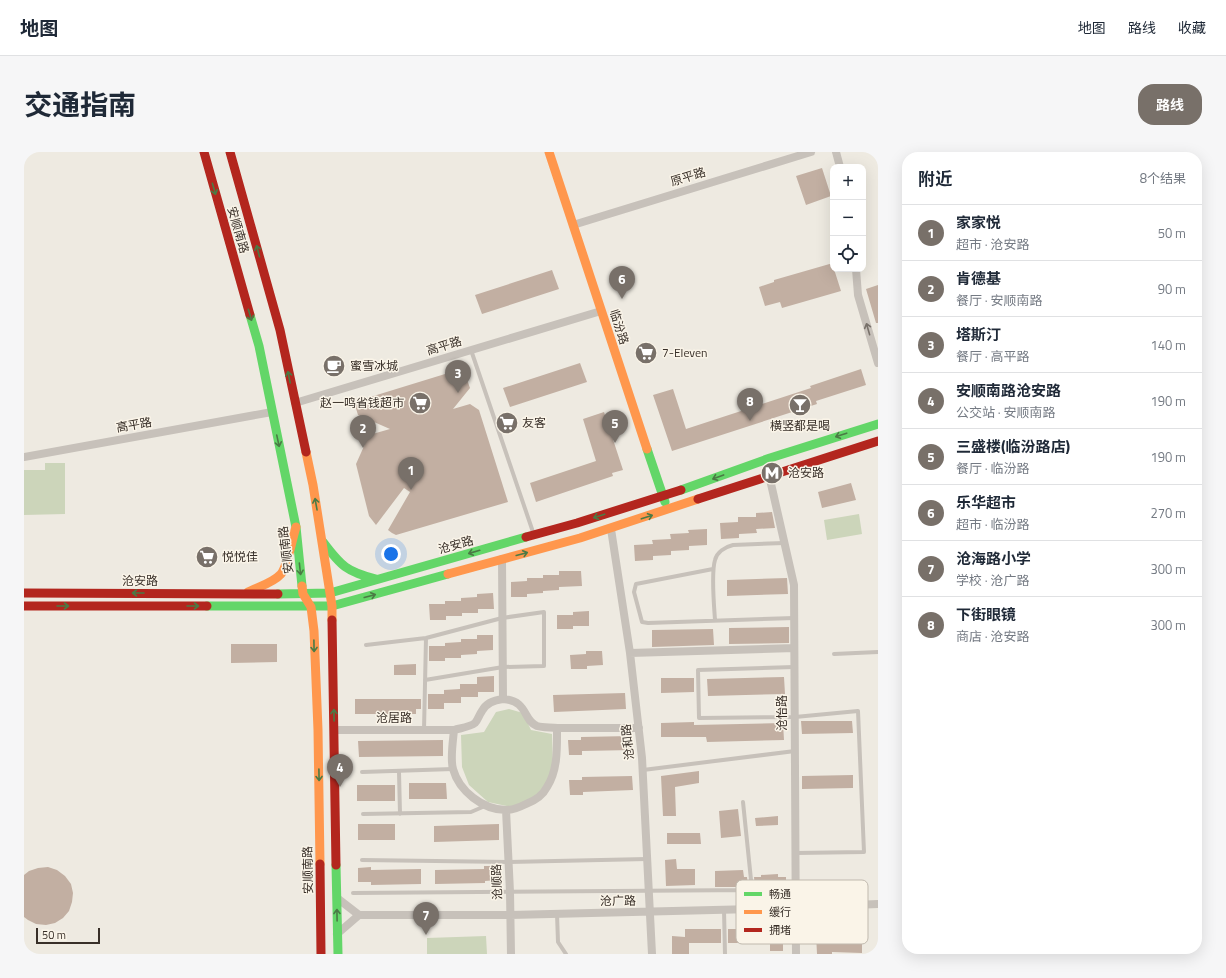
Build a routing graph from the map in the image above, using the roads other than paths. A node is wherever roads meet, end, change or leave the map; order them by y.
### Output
1 (204, 152) edge
2 (230, 152) edge
3 (549, 152) edge
4 (811, 152) edge
5 (836, 152) edge
6 (839, 164) edge
7 (573, 225) junction
8 (856, 272) edge
9 (601, 311) junction
10 (471, 350) junction
11 (878, 363) edge
12 (295, 403) junction
13 (272, 412) junction
14 (878, 424) edge
15 (878, 441) edge
16 (24, 457) edge
17 (769, 475) junction
18 (663, 496) junction
19 (667, 510) junction
20 (296, 527) junction
21 (611, 528) junction
22 (534, 535) junction
23 (323, 542) junction
24 (784, 543) junction
25 (502, 559) junction
26 (713, 569) junction
27 (379, 580) junction
28 (24, 593) edge
29 (330, 593) junction
30 (246, 594) junction
31 (303, 594) junction
32 (24, 606) edge
33 (332, 606) junction
34 (310, 607) junction
35 (502, 618) junction
36 (794, 618) junction
37 (715, 620) junction
38 (426, 638) junction
39 (366, 645) dead end
40 (794, 648) junction
41 (878, 652) edge
42 (630, 653) junction
43 (834, 654) dead end
44 (503, 667) junction
45 (794, 667) junction
46 (425, 680) junction
47 (503, 699) junction
48 (794, 717) junction
49 (557, 728) junction
50 (639, 728) junction
51 (335, 730) junction
52 (424, 730) junction
53 (454, 730) junction
54 (795, 751) junction
55 (453, 769) junction
56 (643, 770) junction
57 (362, 772) dead end
58 (400, 772) junction
59 (743, 802) dead end
60 (486, 806) junction
61 (506, 810) junction
62 (363, 814) dead end
63 (400, 814) junction
64 (796, 853) junction
65 (648, 859) junction
66 (362, 860) dead end
67 (509, 862) junction
68 (751, 880) edge
69 (796, 880) edge
70 (736, 890) edge
71 (649, 891) junction
72 (510, 892) junction
73 (353, 893) dead end
74 (337, 898) junction
75 (868, 904) edge
76 (878, 904) edge
77 (724, 910) junction
78 (736, 910) edge
79 (650, 912) junction
80 (557, 914) junction
81 (359, 915) junction
82 (510, 915) junction
83 (337, 934) junction
84 (320, 954) edge
85 (338, 954) edge
86 (511, 954) edge
87 (566, 954) edge
88 (652, 954) edge
89 (725, 954) edge

1 -> 13 street, 安顺南路
12 -> 2 street, 安顺南路
3 - 7 street, 临汾路
4 - 7 street, 原平路
5 - 6 street
7 - 9 street, 临汾路
11 -> 8 street
9 - 10 street, 高平路
9 - 18 street, 临汾路
10 - 12 street, 高平路
10 - 22 lane
23 -> 12 street, 安顺南路
13 - 16 street, 高平路
13 -> 20 street, 安顺南路
14 -> 18 street, 沧安路
15 - 17 street
17 - 19 street
17 - 24 street, 沧怡路
18 - 19 street, 临汾路
18 -> 22 street, 沧安路
21 -> 19 street
20 - 30 street
20 -> 31 street, 安顺南路
25 -> 21 street
21 - 42 street, 沧和路
22 -> 27 street, 沧安路
23 - 27 street
23 - 29 street, 安顺南路
24 - 26 lane
24 - 36 street, 沧怡路
33 -> 25 street
25 - 35 street
26 - 37 lane
26 - 37 lane
27 - 29 street, 沧安路
30 -> 28 street, 沧安路
29 - 31 street, 沧安路
29 - 33 street, 安顺南路
30 - 31 street, 沧安路
31 - 34 street, 安顺南路
32 -> 34 street
33 - 34 street
51 -> 33 street, 安顺南路
34 -> 84 street, 安顺南路
35 - 38 lane
35 - 44 street
35 - 44 lane
36 - 37 lane
36 - 40 street, 沧怡路
38 - 39 lane
38 - 46 lane
40 - 42 street
40 - 45 street, 沧怡路
41 - 43 lane
42 - 50 street, 沧和路
44 - 46 lane
44 - 47 street
45 - 48 street, 沧怡路
45 - 48 lane
46 - 52 lane
47 - 49 street
47 - 53 street
48 - 54 street, 沧怡路
48 - 64 lane
49 - 50 street
49 - 61 street
50 - 56 street, 沧和路
51 - 52 street, 沧居路
51 - 74 street, 安顺南路
52 - 53 street, 沧居路
53 - 55 street
54 - 56 lane
54 - 64 street, 沧怡路
55 - 58 lane
55 - 60 street
56 - 65 street, 沧和路
57 - 58 lane
58 - 63 lane
59 - 68 lane
60 - 61 street
60 - 63 lane
61 - 67 street, 沧顺路
62 - 63 lane
64 - 69 street, 沧怡路
65 - 67 lane
65 - 71 street, 沧和路
66 - 67 lane
67 - 72 street, 沧顺路
70 - 71 lane
71 - 72 lane
71 - 79 street, 沧和路
72 - 73 lane
72 - 82 street, 沧顺路
74 - 81 street
83 -> 74 street, 安顺南路
75 - 76 street, 沧广路
77 - 78 street, 沧广路
77 - 79 street, 沧广路
77 - 89 lane
79 - 80 street, 沧广路
79 - 88 street, 沧和路
80 - 82 street, 沧广路
80 - 87 lane
81 - 82 street, 沧广路
81 - 83 street
82 - 86 street, 沧顺路
83 - 85 street, 安顺南路

